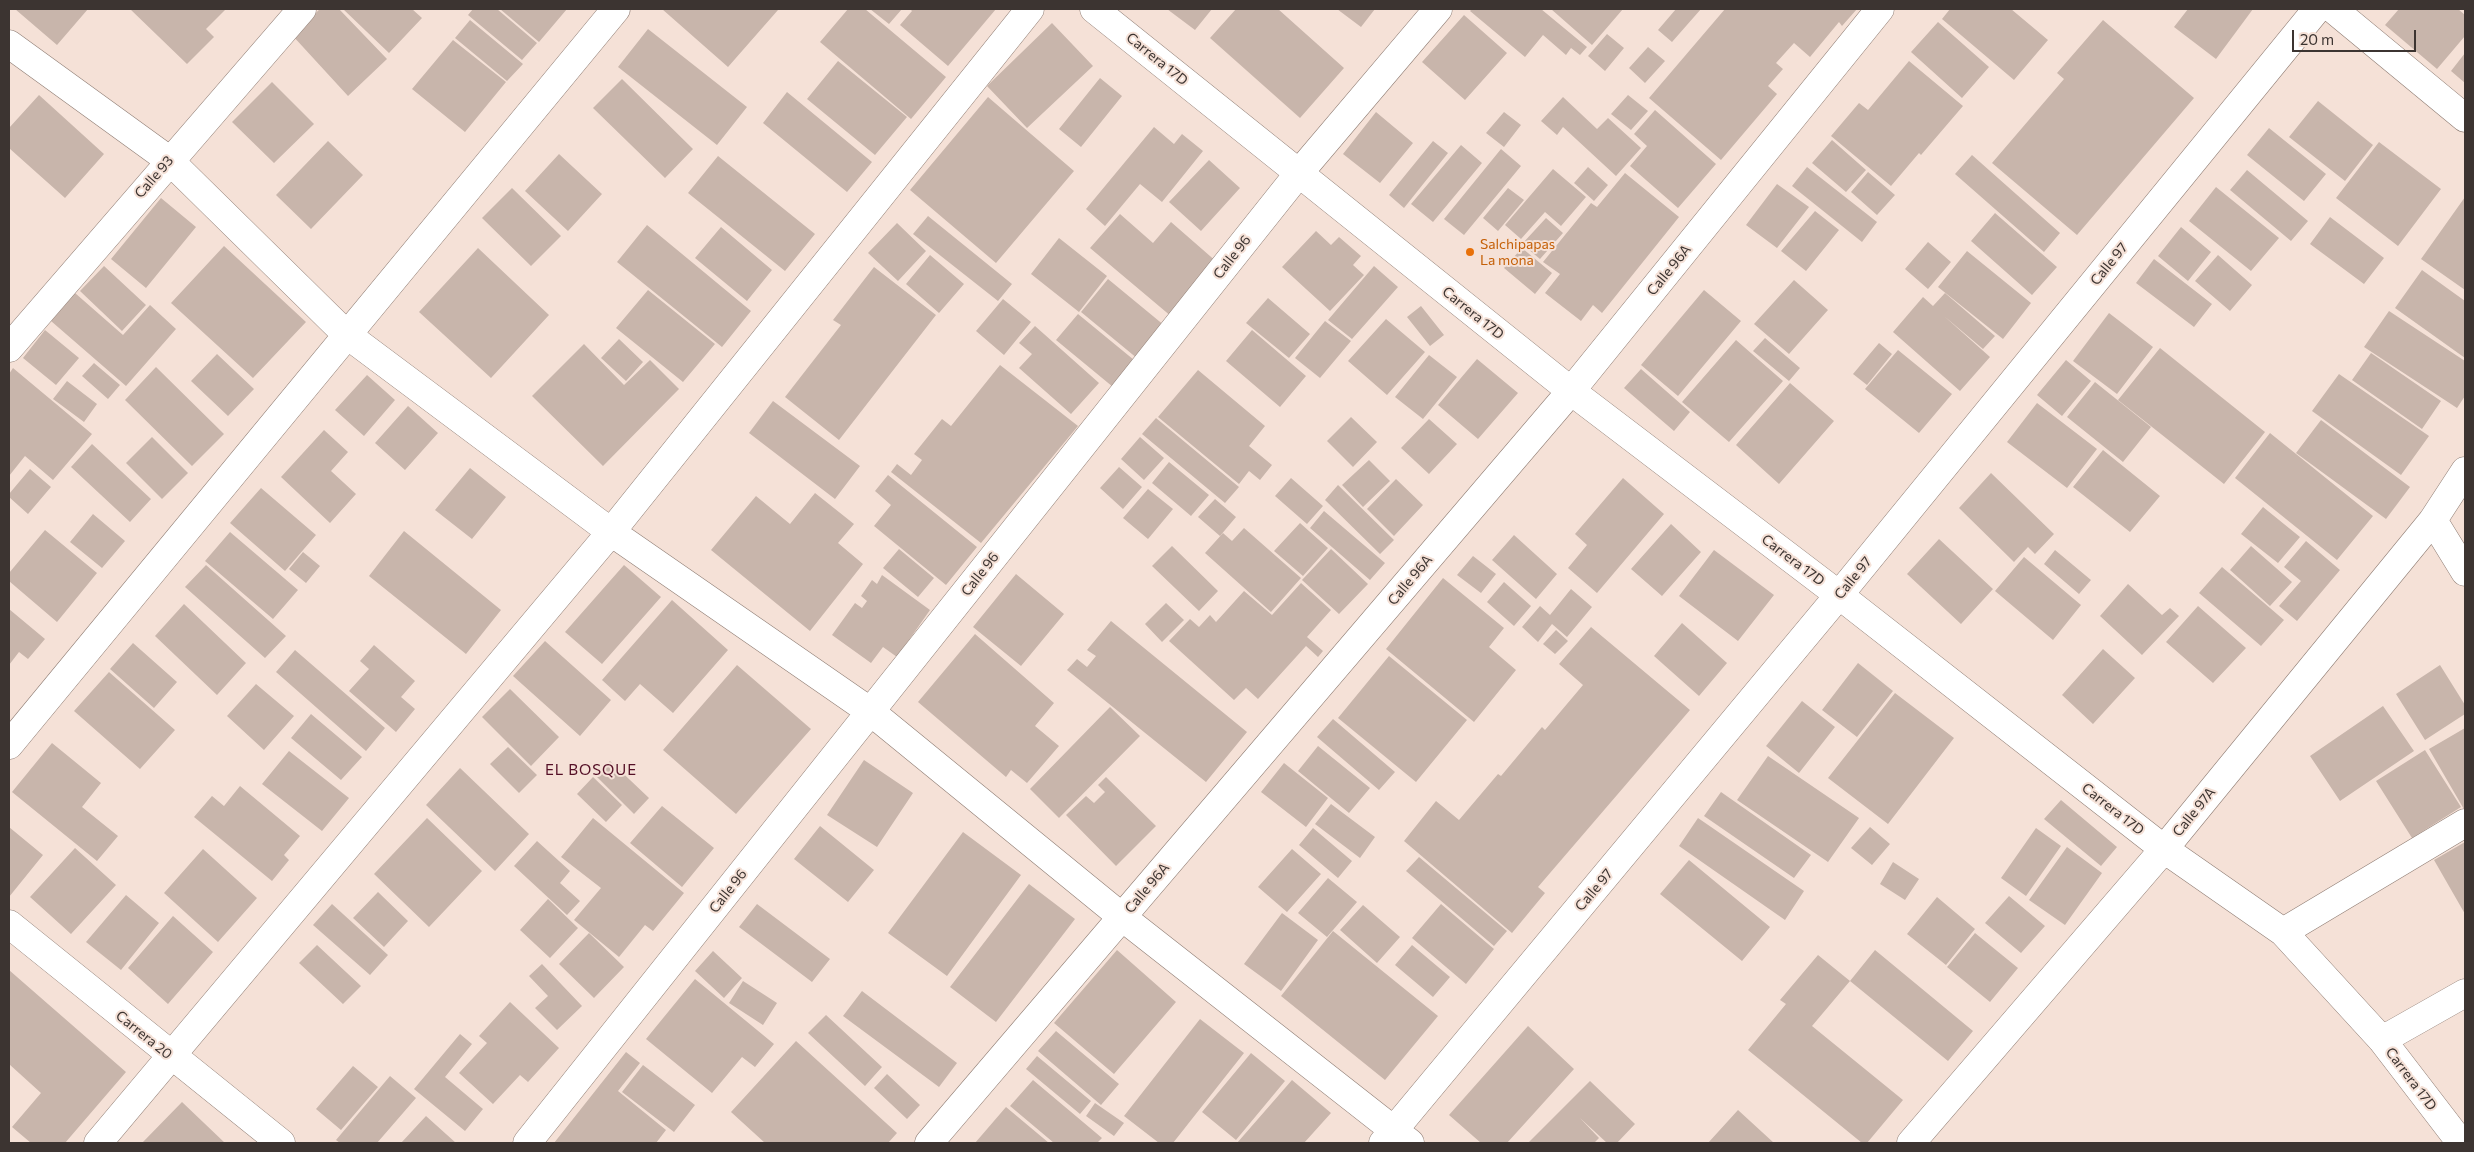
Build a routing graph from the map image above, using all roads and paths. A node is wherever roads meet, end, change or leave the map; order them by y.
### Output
1 (302, 9) edge
2 (616, 9) edge
3 (1030, 9) edge
4 (1094, 9) edge
5 (1438, 9) edge
6 (1880, 9) edge
7 (2317, 9) edge
8 (2334, 9) edge
9 (9, 44) edge
10 (2465, 118) edge
11 (169, 160) junction
12 (1298, 173) junction
13 (346, 334) junction
14 (9, 348) edge
15 (1571, 391) junction
16 (2465, 471) edge
17 (2433, 520) junction
18 (611, 532) junction
19 (2465, 572) edge
20 (1839, 595) junction
21 (870, 712) junction
22 (9, 744) edge
23 (2465, 823) edge
24 (2164, 849) junction
25 (1122, 918) junction
26 (9, 924) edge
27 (2283, 932) junction
28 (2465, 993) edge
29 (2382, 1040) junction
30 (171, 1056) junction
31 (1396, 1139) edge
32 (98, 1143) edge
33 (281, 1143) edge
34 (527, 1143) edge
35 (929, 1143) edge
36 (1911, 1143) edge
37 (2461, 1143) edge

1 - 11 street, Calle 93
2 - 13 street
3 - 18 street
4 - 12 street, Carrera 17D
5 - 12 street, Calle 96
6 - 15 street, Calle 96A
7 - 20 street, Calle 97
8 - 10 street
9 - 11 street
11 - 13 street
11 - 14 street, Calle 93
12 - 15 street, Carrera 17D
12 - 21 street, Calle 96
13 - 18 street
13 - 22 street
15 - 20 street, Carrera 17D
15 - 25 street, Calle 96A
16 - 17 street, Calle 97A
17 - 19 street
17 - 24 street, Calle 97A
18 - 21 street
18 - 30 street
20 - 24 street, Carrera 17D
20 - 31 street, Calle 97
21 - 25 street
21 - 34 street, Calle 96
23 - 27 street
24 - 27 street, Carrera 17D
24 - 36 street, Calle 97A
25 - 31 street
25 - 35 street, Calle 96A
26 - 30 street, Carrera 20
27 - 29 street, Carrera 17D
28 - 29 street
29 - 37 street, Carrera 17D
30 - 32 street
30 - 33 street, Carrera 20

